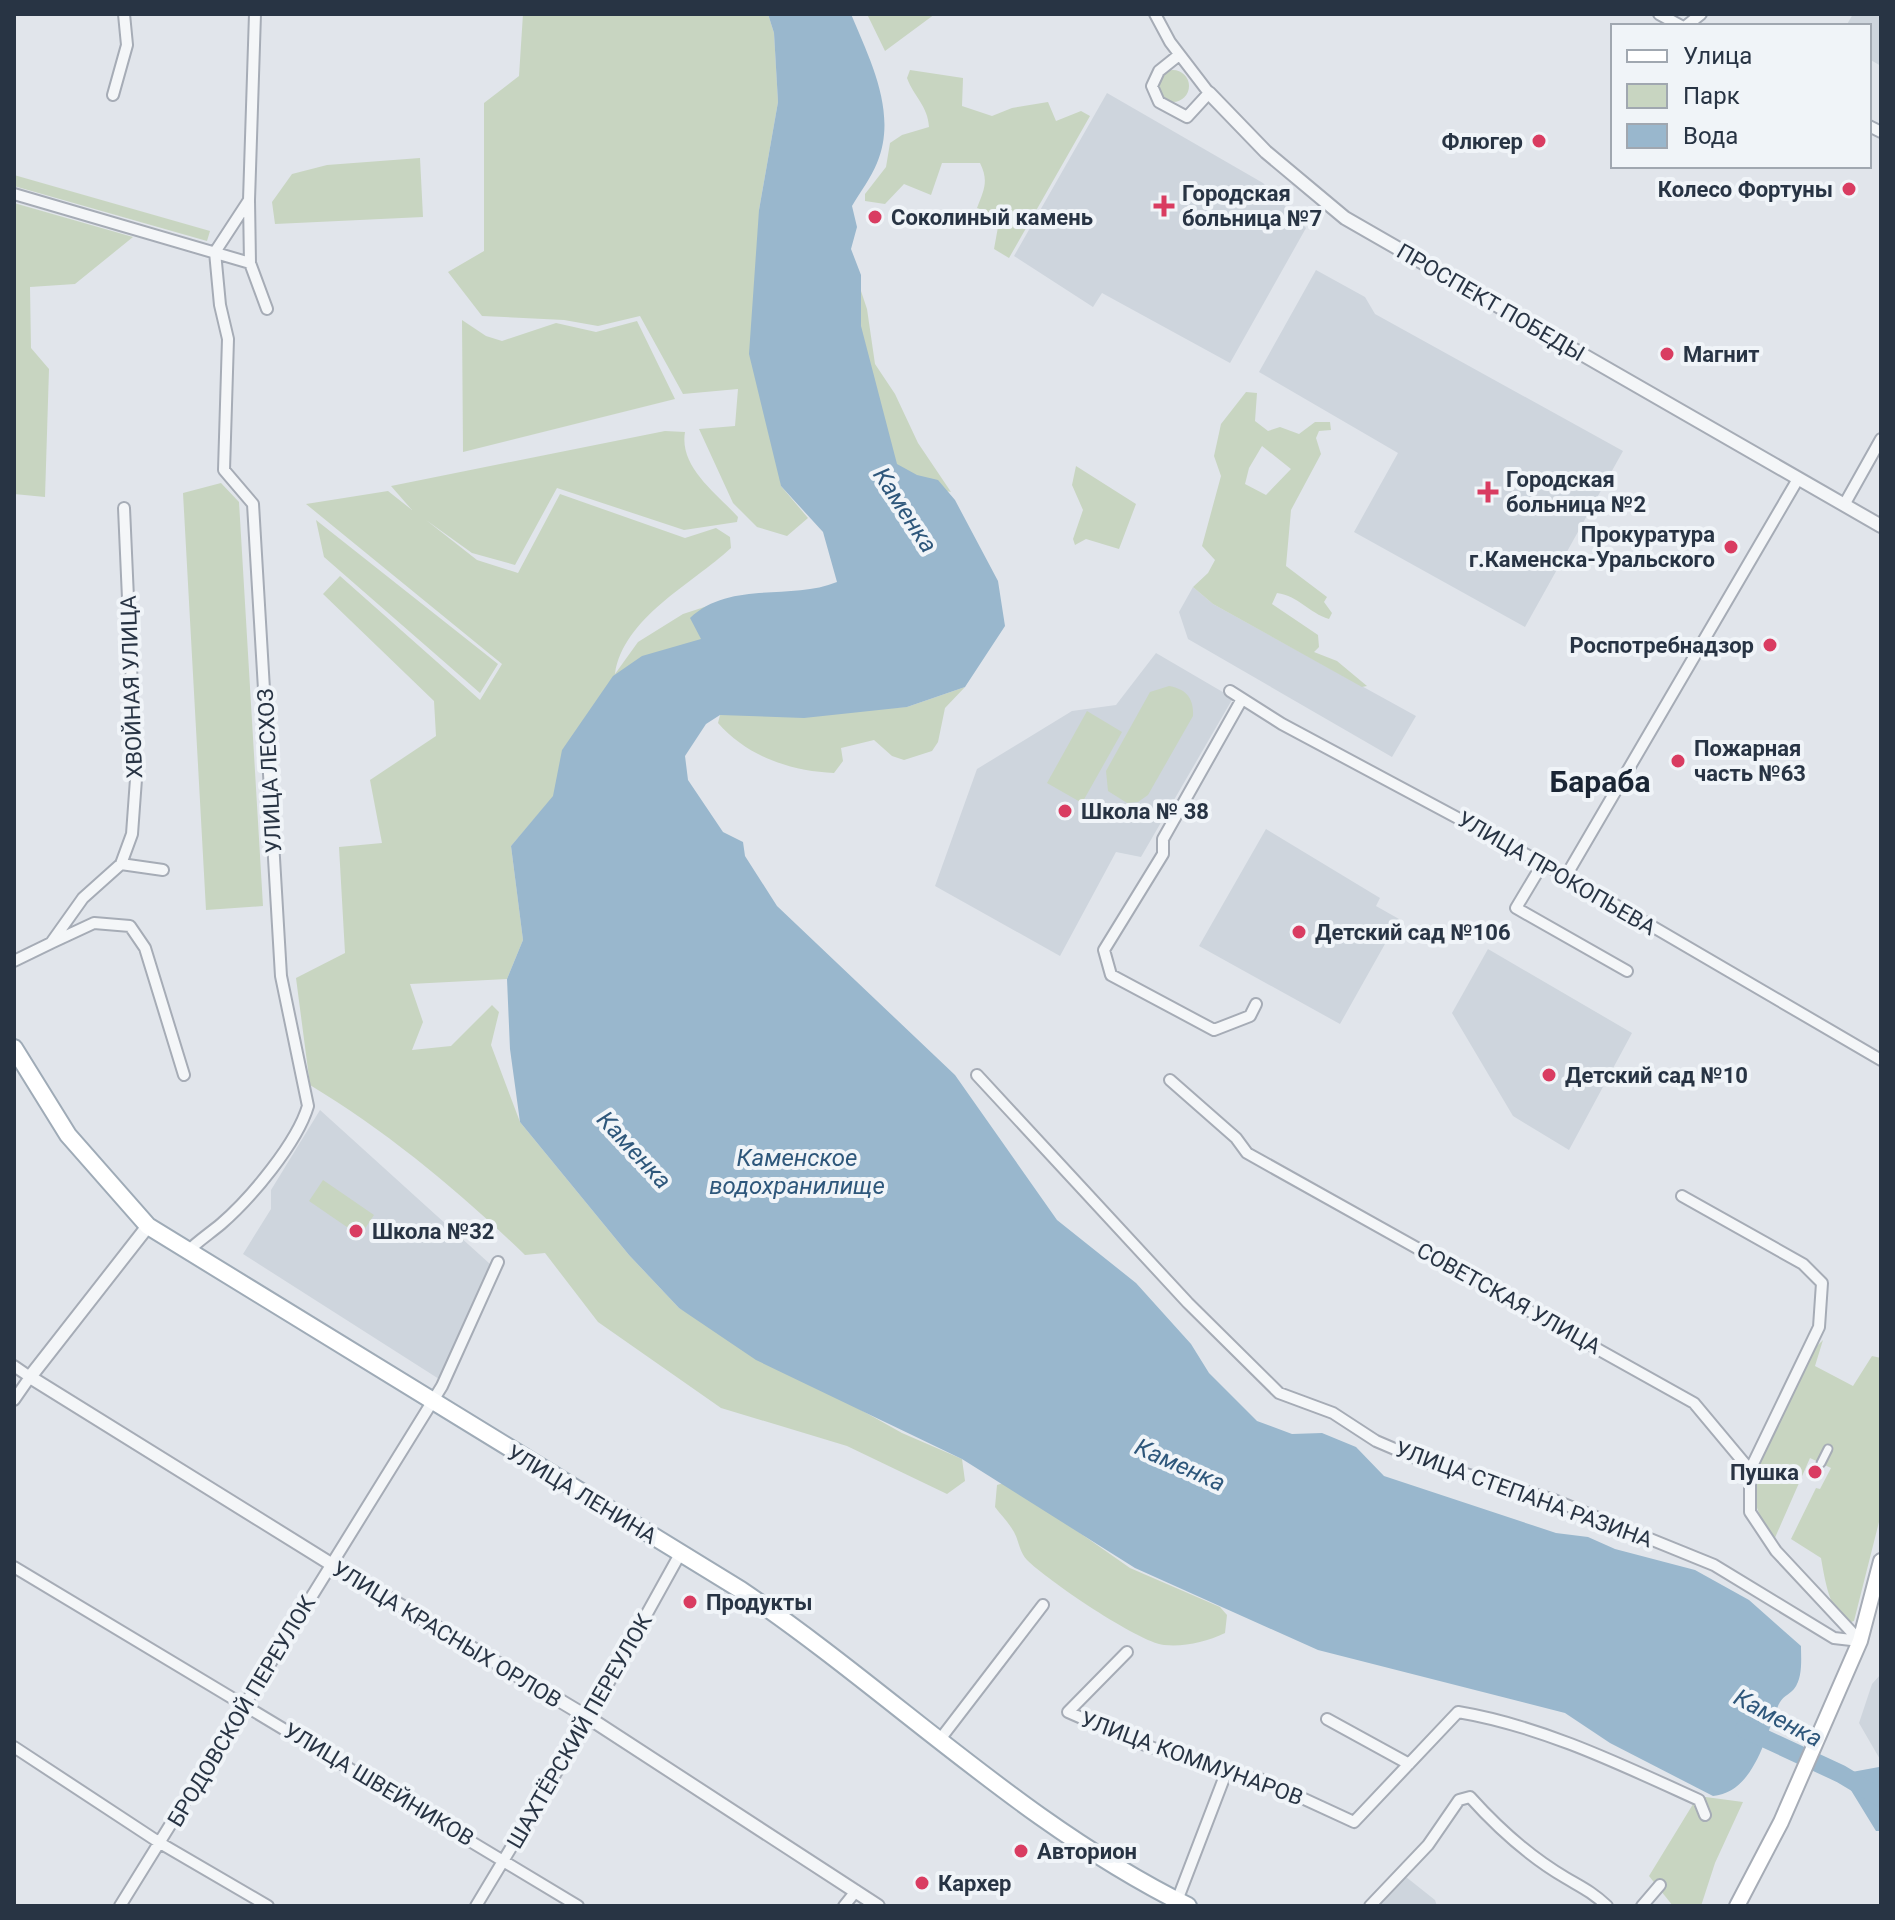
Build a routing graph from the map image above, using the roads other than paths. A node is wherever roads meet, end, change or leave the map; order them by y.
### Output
1 (124, 14) edge
2 (255, 14) edge
3 (1155, 14) edge
4 (1659, 14) edge
5 (1680, 24) edge
6 (1179, 55) junction
7 (1209, 93) junction
8 (113, 95) dead end
9 (14, 194) edge
10 (249, 200) junction
11 (215, 252) junction
12 (250, 263) junction
13 (267, 309) dead end
14 (1881, 439) edge
15 (1798, 479) junction
16 (1844, 505) junction
17 (124, 508) dead end
18 (1881, 526) edge
19 (1230, 691) dead end
20 (1242, 699) junction
21 (1543, 863) junction
22 (121, 864) junction
23 (163, 870) dead end
24 (1566, 876) junction
25 (51, 943) junction
26 (14, 961) edge
27 (1627, 971) dead end
28 (1256, 1004) dead end
29 (14, 1048) edge
30 (1881, 1060) edge
31 (184, 1075) dead end
32 (977, 1075) dead end
33 (1170, 1080) dead end
34 (1682, 1196) dead end
35 (148, 1226) junction
36 (187, 1252) junction
37 (498, 1262) dead end
38 (14, 1366) edge
39 (30, 1377) junction
40 (14, 1400) edge
41 (431, 1403) junction
42 (1828, 1449) dead end
43 (1821, 1463) dead end
44 (1750, 1470) junction
45 (680, 1554) junction
46 (1881, 1561) edge
47 (331, 1564) junction
48 (14, 1567) edge
49 (1043, 1605) dead end
50 (1860, 1641) junction
51 (1127, 1652) dead end
52 (245, 1704) junction
53 (589, 1718) junction
54 (1327, 1719) dead end
55 (938, 1742) junction
56 (14, 1747) edge
57 (1409, 1764) junction
58 (1226, 1773) junction
59 (1705, 1815) dead end
60 (160, 1843) junction
61 (504, 1859) junction
62 (1660, 1885) dead end
63 (856, 1891) junction
64 (1180, 1904) edge
65 (120, 1906) edge
66 (268, 1906) edge
67 (476, 1906) edge
68 (578, 1906) edge
69 (844, 1906) edge
70 (878, 1906) edge
71 (1370, 1906) edge
72 (1607, 1906) edge
73 (1642, 1906) edge
74 (1737, 1906) edge

1 - 8 street
2 - 10 street
3 - 6 street, ПРОСПЕКТ ПОБЕДЫ
4 - 5 street
6 - 7 street, ПРОСПЕКТ ПОБЕДЫ
6 - 7 street
7 - 15 street, ПРОСПЕКТ ПОБЕДЫ
9 - 11 street
10 - 11 street
10 - 12 street
11 - 12 street
11 - 36 street, УЛИЦА ЛЕСХОЗ
12 - 13 street
14 - 16 street
15 - 16 street, ПРОСПЕКТ ПОБЕДЫ
15 - 24 street
16 - 18 street, ПРОСПЕКТ ПОБЕДЫ
17 - 22 street, ХВОЙНАЯ УЛИЦА
19 - 20 street, УЛИЦА ПРОКОПЬЕВА
20 - 21 street, УЛИЦА ПРОКОПЬЕВА
20 - 28 street
21 - 24 street, УЛИЦА ПРОКОПЬЕВА
21 - 27 street
22 - 23 street
22 - 25 street
24 - 30 street, УЛИЦА ПРОКОПЬЕВА
25 - 26 street
25 - 31 street
29 - 35 main road, УЛИЦА ЛЕНИНА
32 - 50 street, УЛИЦА СТЕПАНА РАЗИНА
33 - 44 street, СОВЕТСКАЯ УЛИЦА
34 - 44 street
35 - 36 main road, УЛИЦА ЛЕНИНА
35 - 39 street
36 - 41 main road, УЛИЦА ЛЕНИНА
37 - 41 street, БРОДОВСКОЙ ПЕРЕУЛОК
38 - 39 street, УЛИЦА КРАСНЫХ ОРЛОВ
39 - 40 street
39 - 47 street, УЛИЦА КРАСНЫХ ОРЛОВ
41 - 45 main road, УЛИЦА ЛЕНИНА
41 - 47 street, БРОДОВСКОЙ ПЕРЕУЛОК
42 - 43 street
44 - 50 street
45 - 53 street, ШАХТЁРСКИЙ ПЕРЕУЛОК
45 - 55 main road, УЛИЦА ЛЕНИНА
46 - 50 main road
47 - 52 street, БРОДОВСКОЙ ПЕРЕУЛОК
47 - 53 street, УЛИЦА КРАСНЫХ ОРЛОВ
48 - 52 street, УЛИЦА ШВЕЙНИКОВ
49 - 55 street
50 - 74 main road
51 - 58 street, УЛИЦА КОММУНАРОВ
52 - 60 street, БРОДОВСКОЙ ПЕРЕУЛОК
52 - 61 street, УЛИЦА ШВЕЙНИКОВ
53 - 61 street, ШАХТЁРСКИЙ ПЕРЕУЛОК
53 - 63 street, УЛИЦА КРАСНЫХ ОРЛОВ
54 - 57 street
55 - 64 main road, УЛИЦА ЛЕНИНА
56 - 60 street
57 - 58 street, УЛИЦА КОММУНАРОВ
57 - 59 street, УЛИЦА КОММУНАРОВ
58 - 64 street
60 - 65 street, БРОДОВСКОЙ ПЕРЕУЛОК
60 - 66 street
61 - 67 street, ШАХТЁРСКИЙ ПЕРЕУЛОК
61 - 68 street, УЛИЦА ШВЕЙНИКОВ
62 - 73 street
63 - 69 street
63 - 70 street, УЛИЦА КРАСНЫХ ОРЛОВ
71 - 72 street

